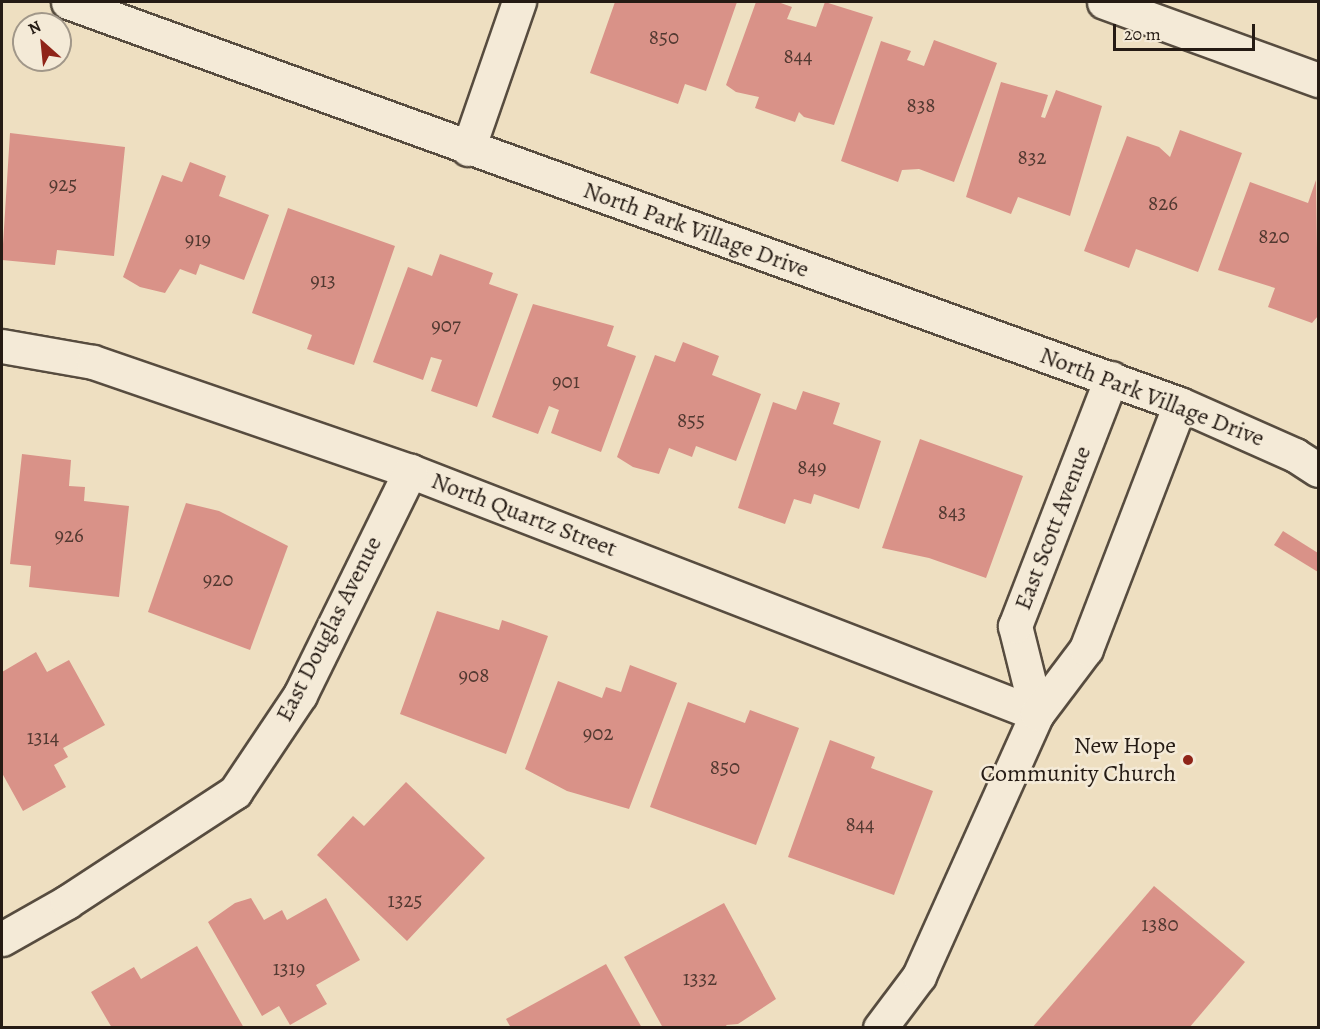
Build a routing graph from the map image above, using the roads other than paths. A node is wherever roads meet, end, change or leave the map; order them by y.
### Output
1 (68, 2) edge
2 (519, 2) edge
3 (1104, 2) edge
4 (1318, 80) edge
5 (468, 148) junction
6 (2, 346) edge
7 (1111, 378) junction
8 (1180, 404) junction
9 (1318, 470) edge
10 (410, 471) junction
11 (1037, 714) junction
12 (2, 939) edge
13 (880, 1028) edge

1 - 5 street, North Park Village Drive
2 - 5 street
3 - 4 street
5 - 7 street, North Park Village Drive
6 - 10 street, North Quartz Street
7 - 8 street, North Park Village Drive
7 - 11 street, East Scott Avenue
8 - 9 street, North Park Village Drive
8 - 11 street
10 - 11 street, North Quartz Street
10 - 12 street, East Douglas Avenue
11 - 13 street

